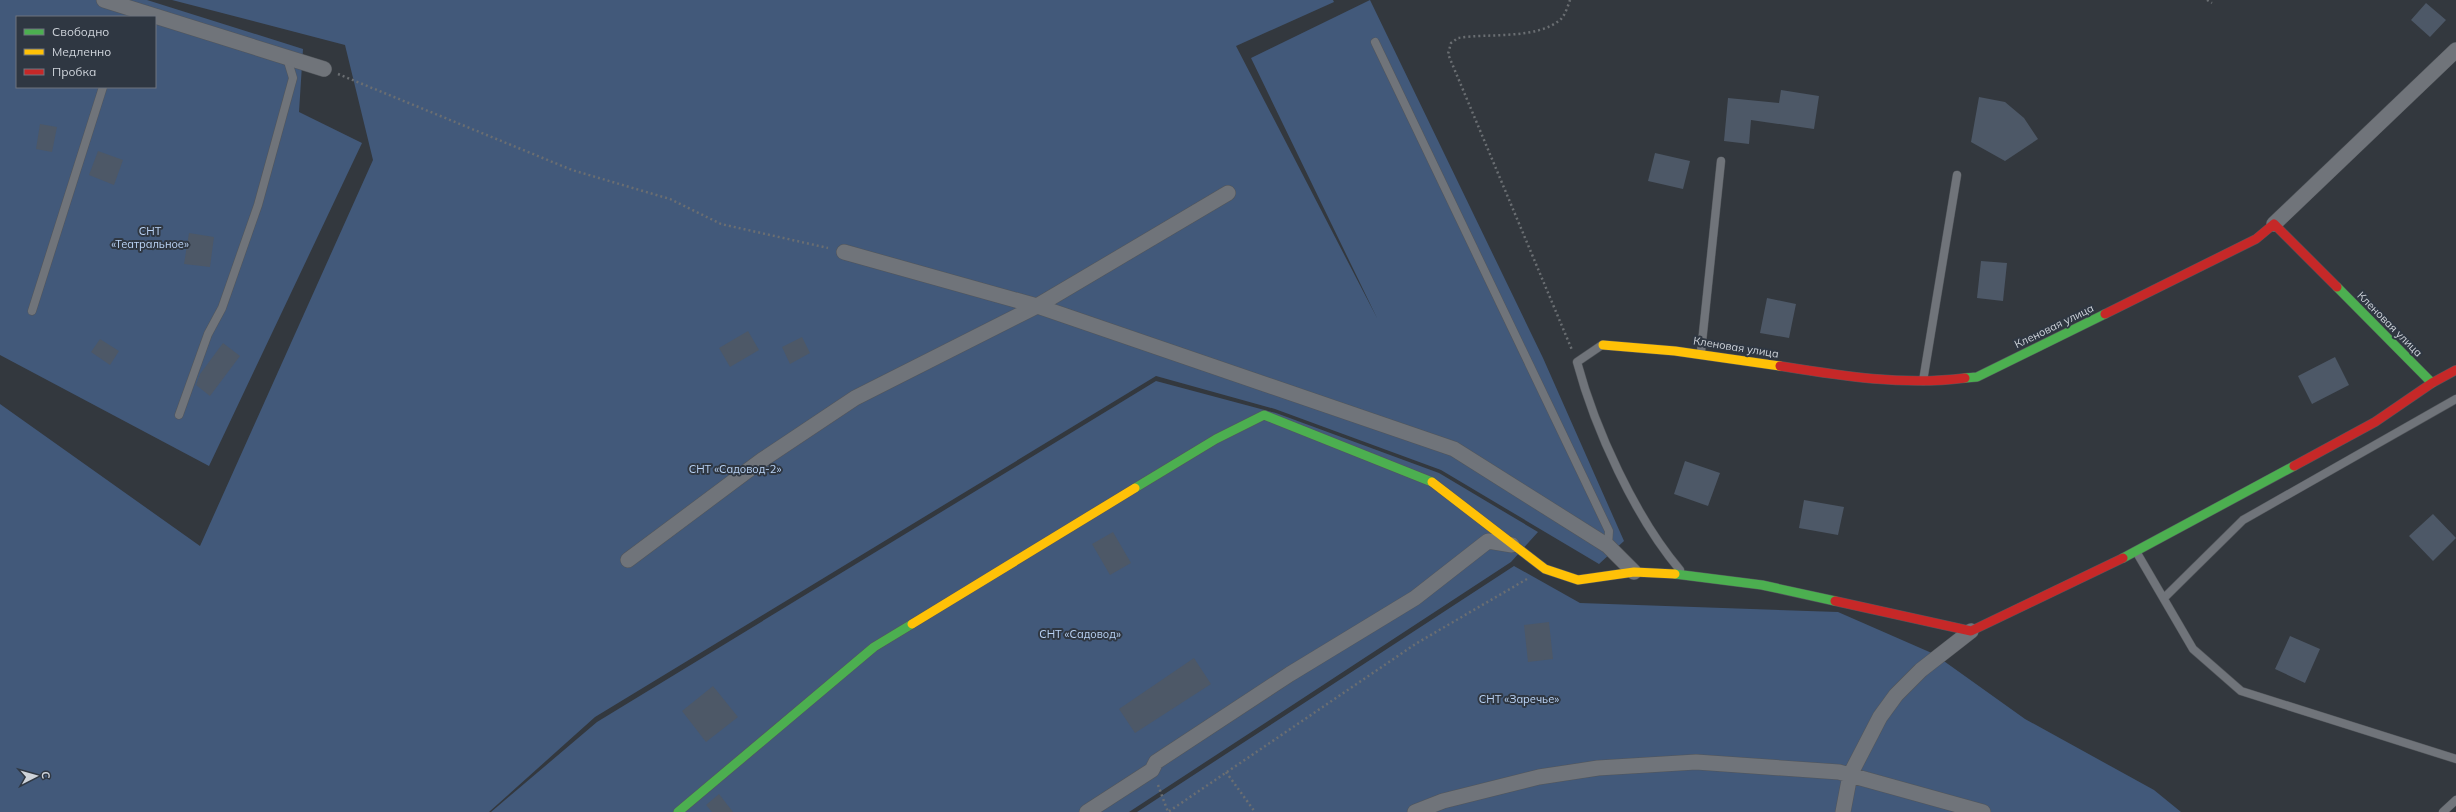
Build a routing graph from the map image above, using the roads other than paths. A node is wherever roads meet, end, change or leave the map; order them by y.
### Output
1 (104, 0) edge
2 (126, 13) edge
3 (137, 16) edge
4 (156, 21) edge
5 (1376, 42) dead end
6 (2456, 50) edge
7 (287, 58) junction
8 (324, 69) road end
9 (103, 88) edge
10 (1721, 161) dead end
11 (1957, 175) dead end
12 (1228, 194) dead end
13 (2274, 224) junction
14 (844, 252) road end
15 (1037, 306) junction
16 (32, 311) dead end
17 (1603, 345) joint
18 (1701, 353) junction
19 (2456, 370) edge
20 (1922, 382) junction
21 (2432, 383) junction
22 (2456, 398) edge
23 (179, 415) dead end
24 (1517, 546) junction
25 (1608, 546) junction
26 (2136, 552) junction
27 (628, 560) dead end
28 (1634, 572) junction
29 (1684, 575) junction
30 (2164, 598) junction
31 (1971, 630) junction
32 (2456, 759) edge
33 (1850, 775) junction
34 (2456, 800) edge
35 (678, 812) edge
36 (1087, 812) edge
37 (1415, 812) edge
38 (1843, 812) edge
39 (1983, 812) edge
40 (2443, 812) edge

1 - 2 street
2 - 3 street
4 - 7 street
5 - 25 lane
6 - 13 street
7 - 8 street
7 - 23 lane
9 - 16 lane
10 - 18 lane
11 - 20 lane
12 - 15 street
13 - 20 street, Кленовая улица
13 - 21 street, Кленовая улица
14 - 15 street
15 - 25 street
15 - 27 street
17 - 18 street, Кленовая улица
17 - 29 lane
18 - 20 street, Кленовая улица
19 - 21 street
21 - 26 street
22 - 30 lane
24 - 28 street
24 - 35 street
24 - 36 street
25 - 28 street
26 - 30 lane
26 - 31 street
28 - 29 street
29 - 31 street
30 - 32 lane
31 - 33 street
33 - 37 street
33 - 38 street
33 - 39 street
34 - 40 lane

